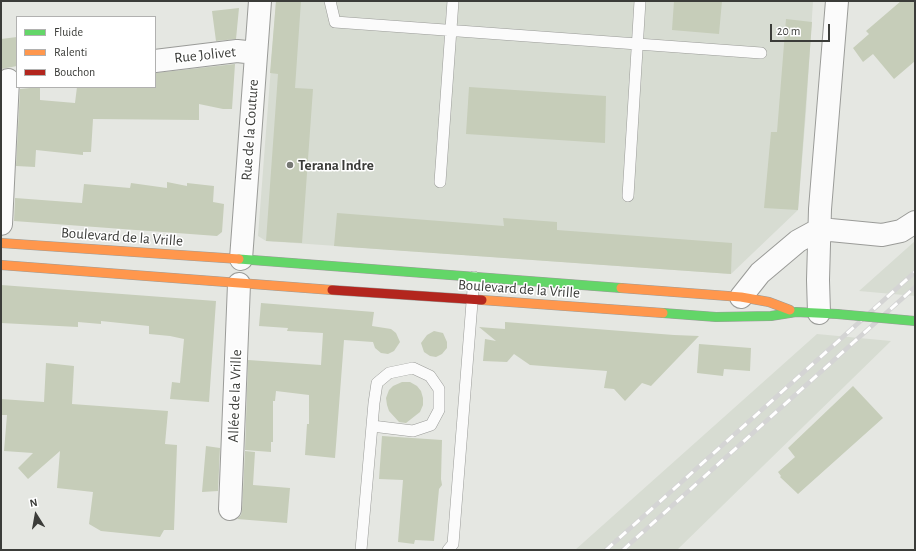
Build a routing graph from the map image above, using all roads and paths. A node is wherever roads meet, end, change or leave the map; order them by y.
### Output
1 (260, 1) edge
2 (330, 1) edge
3 (453, 1) edge
4 (640, 1) edge
5 (837, 1) edge
6 (450, 30) junction
7 (638, 44) junction
8 (256, 52) junction
9 (761, 53) dead end
10 (156, 61) edge
11 (9, 80) edge
12 (440, 182) dead end
13 (628, 196) dead end
14 (915, 222) edge
15 (1, 224) edge
16 (820, 229) junction
17 (1, 243) edge
18 (241, 259) junction
19 (1, 265) edge
20 (474, 277) junction
21 (239, 284) junction
22 (741, 297) junction
23 (472, 299) junction
24 (796, 312) junction
25 (828, 314) junction
26 (915, 321) edge
27 (372, 426) junction
28 (230, 509) dead end
29 (361, 550) edge
30 (448, 550) edge

1 - 8 street, Rue de la Couture
2 - 6 lane
3 - 6 lane
4 - 7 lane
5 - 16 street
6 - 7 lane
6 - 12 lane
7 - 9 lane
7 - 13 lane
8 - 10 street, Rue Jolivet
8 - 18 street, Rue de la Couture
11 - 15 street
14 - 16 street
16 - 22 street
16 - 25 street
17 - 18 main road, Boulevard de la Vrille
18 - 20 main road, Boulevard de la Vrille
18 - 21 main road
19 - 21 main road, Boulevard de la Vrille
20 - 22 main road, Boulevard de la Vrille
20 - 23 lane
21 - 23 main road, Boulevard de la Vrille
21 - 28 street, Allée de la Vrille
22 - 24 main road, Boulevard de la Vrille
23 - 24 main road, Boulevard de la Vrille
23 - 30 lane
24 - 25 main road, Boulevard de la Vrille
25 - 26 main road, Boulevard de la Vrille, bridge
27 - 27 lane
27 - 29 lane

